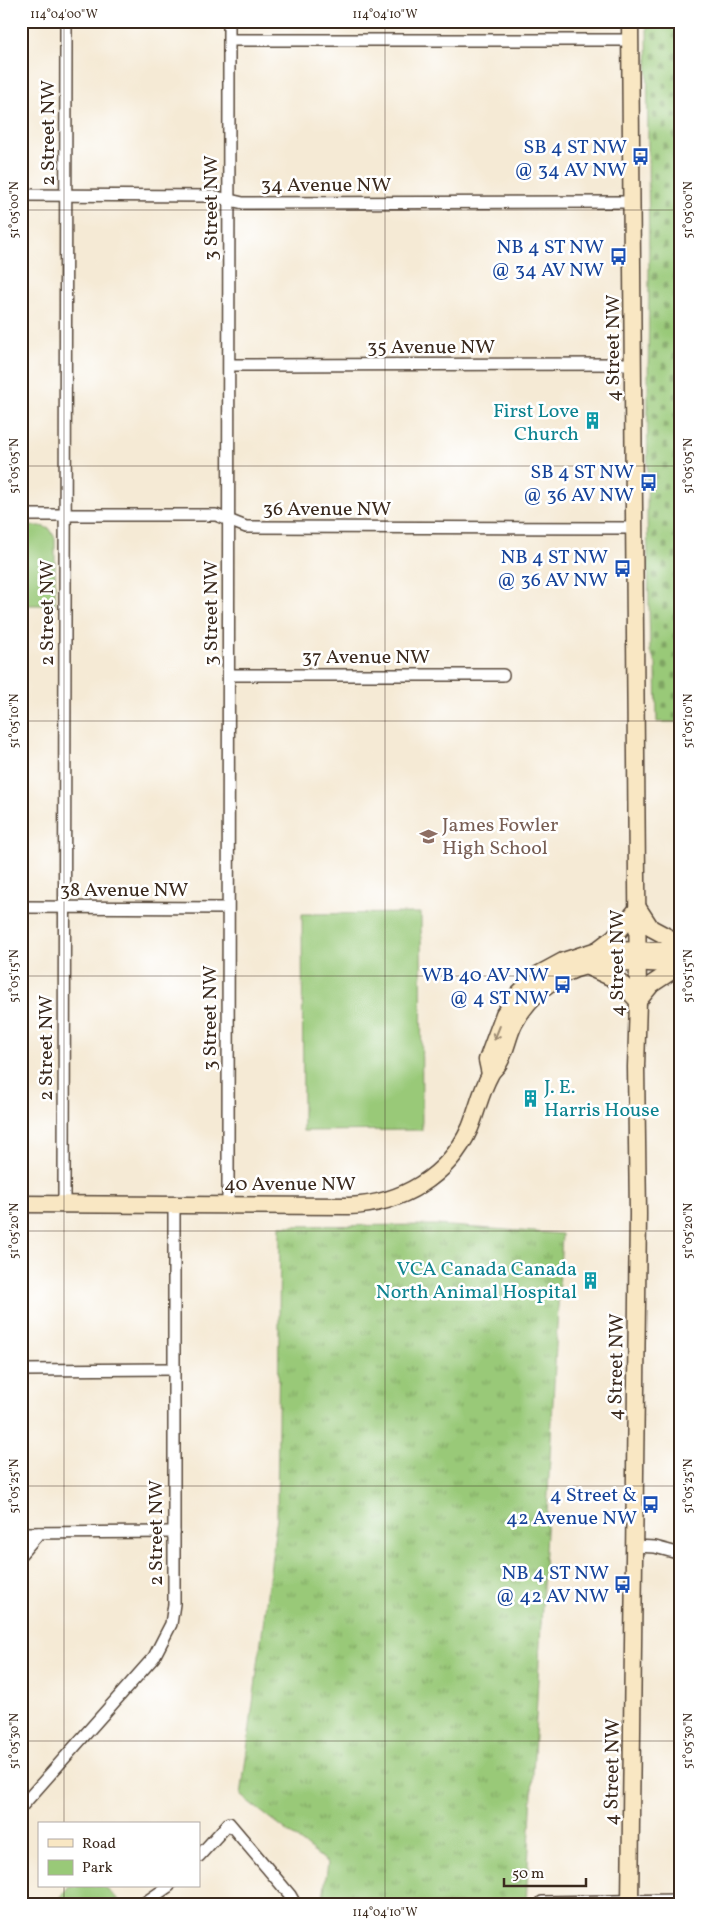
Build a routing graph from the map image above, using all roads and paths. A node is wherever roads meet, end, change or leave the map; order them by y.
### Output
1 (66, 21) edge
2 (229, 21) edge
3 (630, 21) edge
4 (230, 40) junction
5 (630, 40) junction
6 (21, 195) edge
7 (66, 195) junction
8 (229, 200) junction
9 (632, 202) junction
10 (633, 364) junction
11 (230, 365) junction
12 (21, 515) edge
13 (65, 515) junction
14 (230, 520) junction
15 (635, 528) junction
16 (503, 674) dead end
17 (229, 675) junction
18 (21, 907) edge
19 (64, 907) junction
20 (228, 908) junction
21 (638, 908) junction
22 (681, 944) edge
23 (596, 950) junction
24 (681, 951) edge
25 (638, 957) junction
26 (681, 964) edge
27 (586, 966) junction
28 (638, 1001) junction
29 (490, 1074) junction
30 (21, 1204) edge
31 (64, 1205) junction
32 (174, 1205) junction
33 (228, 1205) junction
34 (174, 1369) junction
35 (21, 1370) edge
36 (174, 1532) junction
37 (21, 1533) edge
38 (39, 1533) junction
39 (634, 1546) junction
40 (21, 1554) edge
41 (681, 1554) edge
42 (21, 1807) edge
43 (200, 1855) edge
44 (166, 1888) edge
45 (681, 1900) edge
46 (542, 1902) dead end
47 (630, 1902) edge
48 (143, 1904) edge
49 (295, 1904) edge

1 - 7 street, 2 Street NW
2 - 4 street, 3 Street NW
3 - 5 main road, 4 Street NW
4 - 5 street
4 - 8 street, 3 Street NW
5 - 9 main road, 4 Street NW
6 - 7 street, 34 Avenue NW
7 - 8 street, 34 Avenue NW
7 - 13 street, 2 Street NW
8 - 9 street, 34 Avenue NW
8 - 11 street, 3 Street NW
9 - 10 main road, 4 Street NW
10 - 11 street, 35 Avenue NW
10 - 15 main road, 4 Street NW
11 - 14 street, 3 Street NW
12 - 13 street, 36 Avenue NW
13 - 14 street, 36 Avenue NW
13 - 19 street, 2 Street NW
14 - 15 street, 36 Avenue NW
14 - 17 street, 3 Street NW
15 - 21 main road, 4 Street NW
16 - 17 street, 37 Avenue NW
17 - 20 street, 3 Street NW
18 - 19 street, 38 Avenue NW
19 - 20 street, 38 Avenue NW
19 - 31 street, 2 Street NW
20 - 33 street, 3 Street NW
21 - 22 main road
21 - 23 main road
21 - 25 main road, 4 Street NW
23 - 25 main road, 40 Avenue NW
23 -> 29 main road, 40 Avenue NW
24 - 25 main road, 40 Avenue NW
25 - 26 main road, 40 Avenue NW
25 - 27 main road, 40 Avenue NW
25 - 28 main road, 4 Street NW
26 - 28 main road
27 - 28 main road
27 - 29 main road, 40 Avenue NW
28 - 39 main road, 4 Street NW
29 - 33 main road, 40 Avenue NW
30 - 31 main road, 40 Avenue NW
31 - 32 main road, 40 Avenue NW
32 - 33 main road, 40 Avenue NW
32 - 34 street, 2 Street NW
34 - 35 street
34 - 36 street, 2 Street NW
36 - 38 street
36 - 42 street, 2 Street NW
37 - 38 street
38 - 40 street
39 - 41 street
39 - 47 main road, 4 Street NW
43 - 49 street
44 - 48 street
45 - 47 street
46 - 47 street

